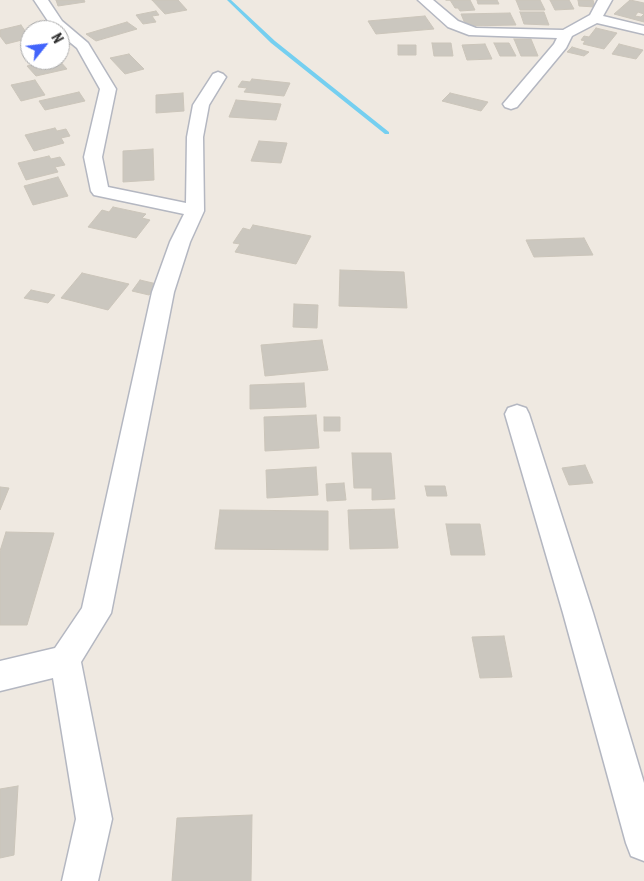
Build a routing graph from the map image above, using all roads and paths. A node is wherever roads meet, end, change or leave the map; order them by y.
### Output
1 (41, 0) edge
2 (425, 0) edge
3 (605, 0) edge
4 (595, 18) junction
5 (644, 30) edge
6 (566, 34) junction
7 (218, 76) dead end
8 (511, 104) dead end
9 (195, 210) junction
10 (517, 414) dead end
11 (65, 660) junction
12 (0, 676) edge
13 (644, 843) edge
14 (80, 881) edge

1 - 9 street
2 - 6 street
3 - 4 street
4 - 5 street
4 - 6 street
6 - 8 street
7 - 9 street
9 - 11 street
10 - 13 street
11 - 12 street
11 - 14 street

